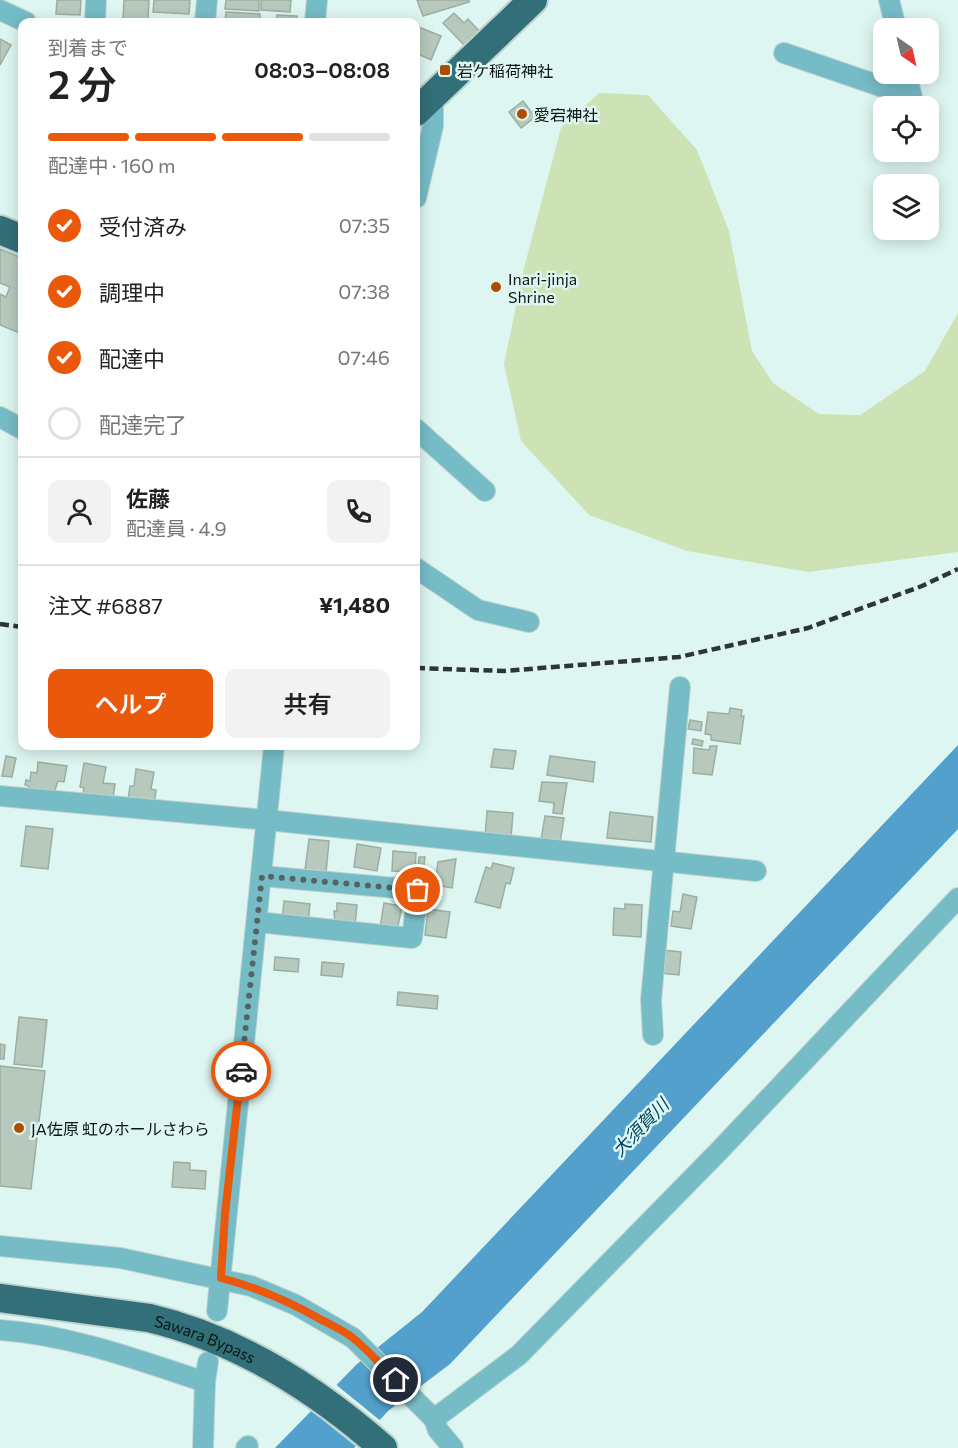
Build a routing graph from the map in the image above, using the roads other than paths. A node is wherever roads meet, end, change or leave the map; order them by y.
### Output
1 (96, 0) edge
2 (207, 0) edge
3 (317, 0) edge
4 (533, 0) edge
5 (889, 0) edge
6 (0, 10) edge
7 (18, 18) edge
8 (95, 18) edge
9 (206, 18) edge
10 (315, 18) edge
11 (894, 18) edge
12 (784, 53) dead end
13 (873, 84) edge
14 (874, 84) edge
15 (909, 84) edge
16 (424, 104) edge
17 (420, 181) edge
18 (0, 230) edge
19 (18, 237) edge
20 (0, 417) edge
21 (18, 427) edge
22 (420, 433) edge
23 (484, 491) dead end
24 (420, 571) edge
25 (529, 622) dead end
26 (680, 687) dead end
27 (274, 750) edge
28 (0, 796) edge
29 (267, 820) junction
30 (664, 861) junction
31 (756, 871) dead end
32 (262, 876) junction
33 (958, 898) edge
34 (257, 922) junction
35 (653, 1035) dead end
36 (0, 1246) edge
37 (221, 1278) junction
38 (0, 1298) edge
39 (217, 1311) dead end
40 (0, 1330) edge
41 (208, 1362) dead end
42 (205, 1383) junction
43 (430, 1414) junction
44 (382, 1447) edge
45 (203, 1448) edge
46 (453, 1448) edge

1 - 8 street
2 - 9 street
3 - 10 street
4 - 16 highway
5 - 11 street
6 - 7 street
12 - 13 street
14 - 15 street
16 - 17 street
18 - 19 highway
20 - 21 street
22 - 23 street
24 - 25 street
26 - 30 street
27 - 29 street
28 - 29 street
29 - 30 street
29 - 32 street
30 - 31 street
30 - 35 street
32 - 34 street
32 - 34 street
33 - 43 street
34 - 37 street
36 - 37 street
37 - 39 street
37 - 43 street
38 - 44 highway, Sawara Bypass
40 - 42 street
41 - 42 street
42 - 45 street
43 - 46 street

